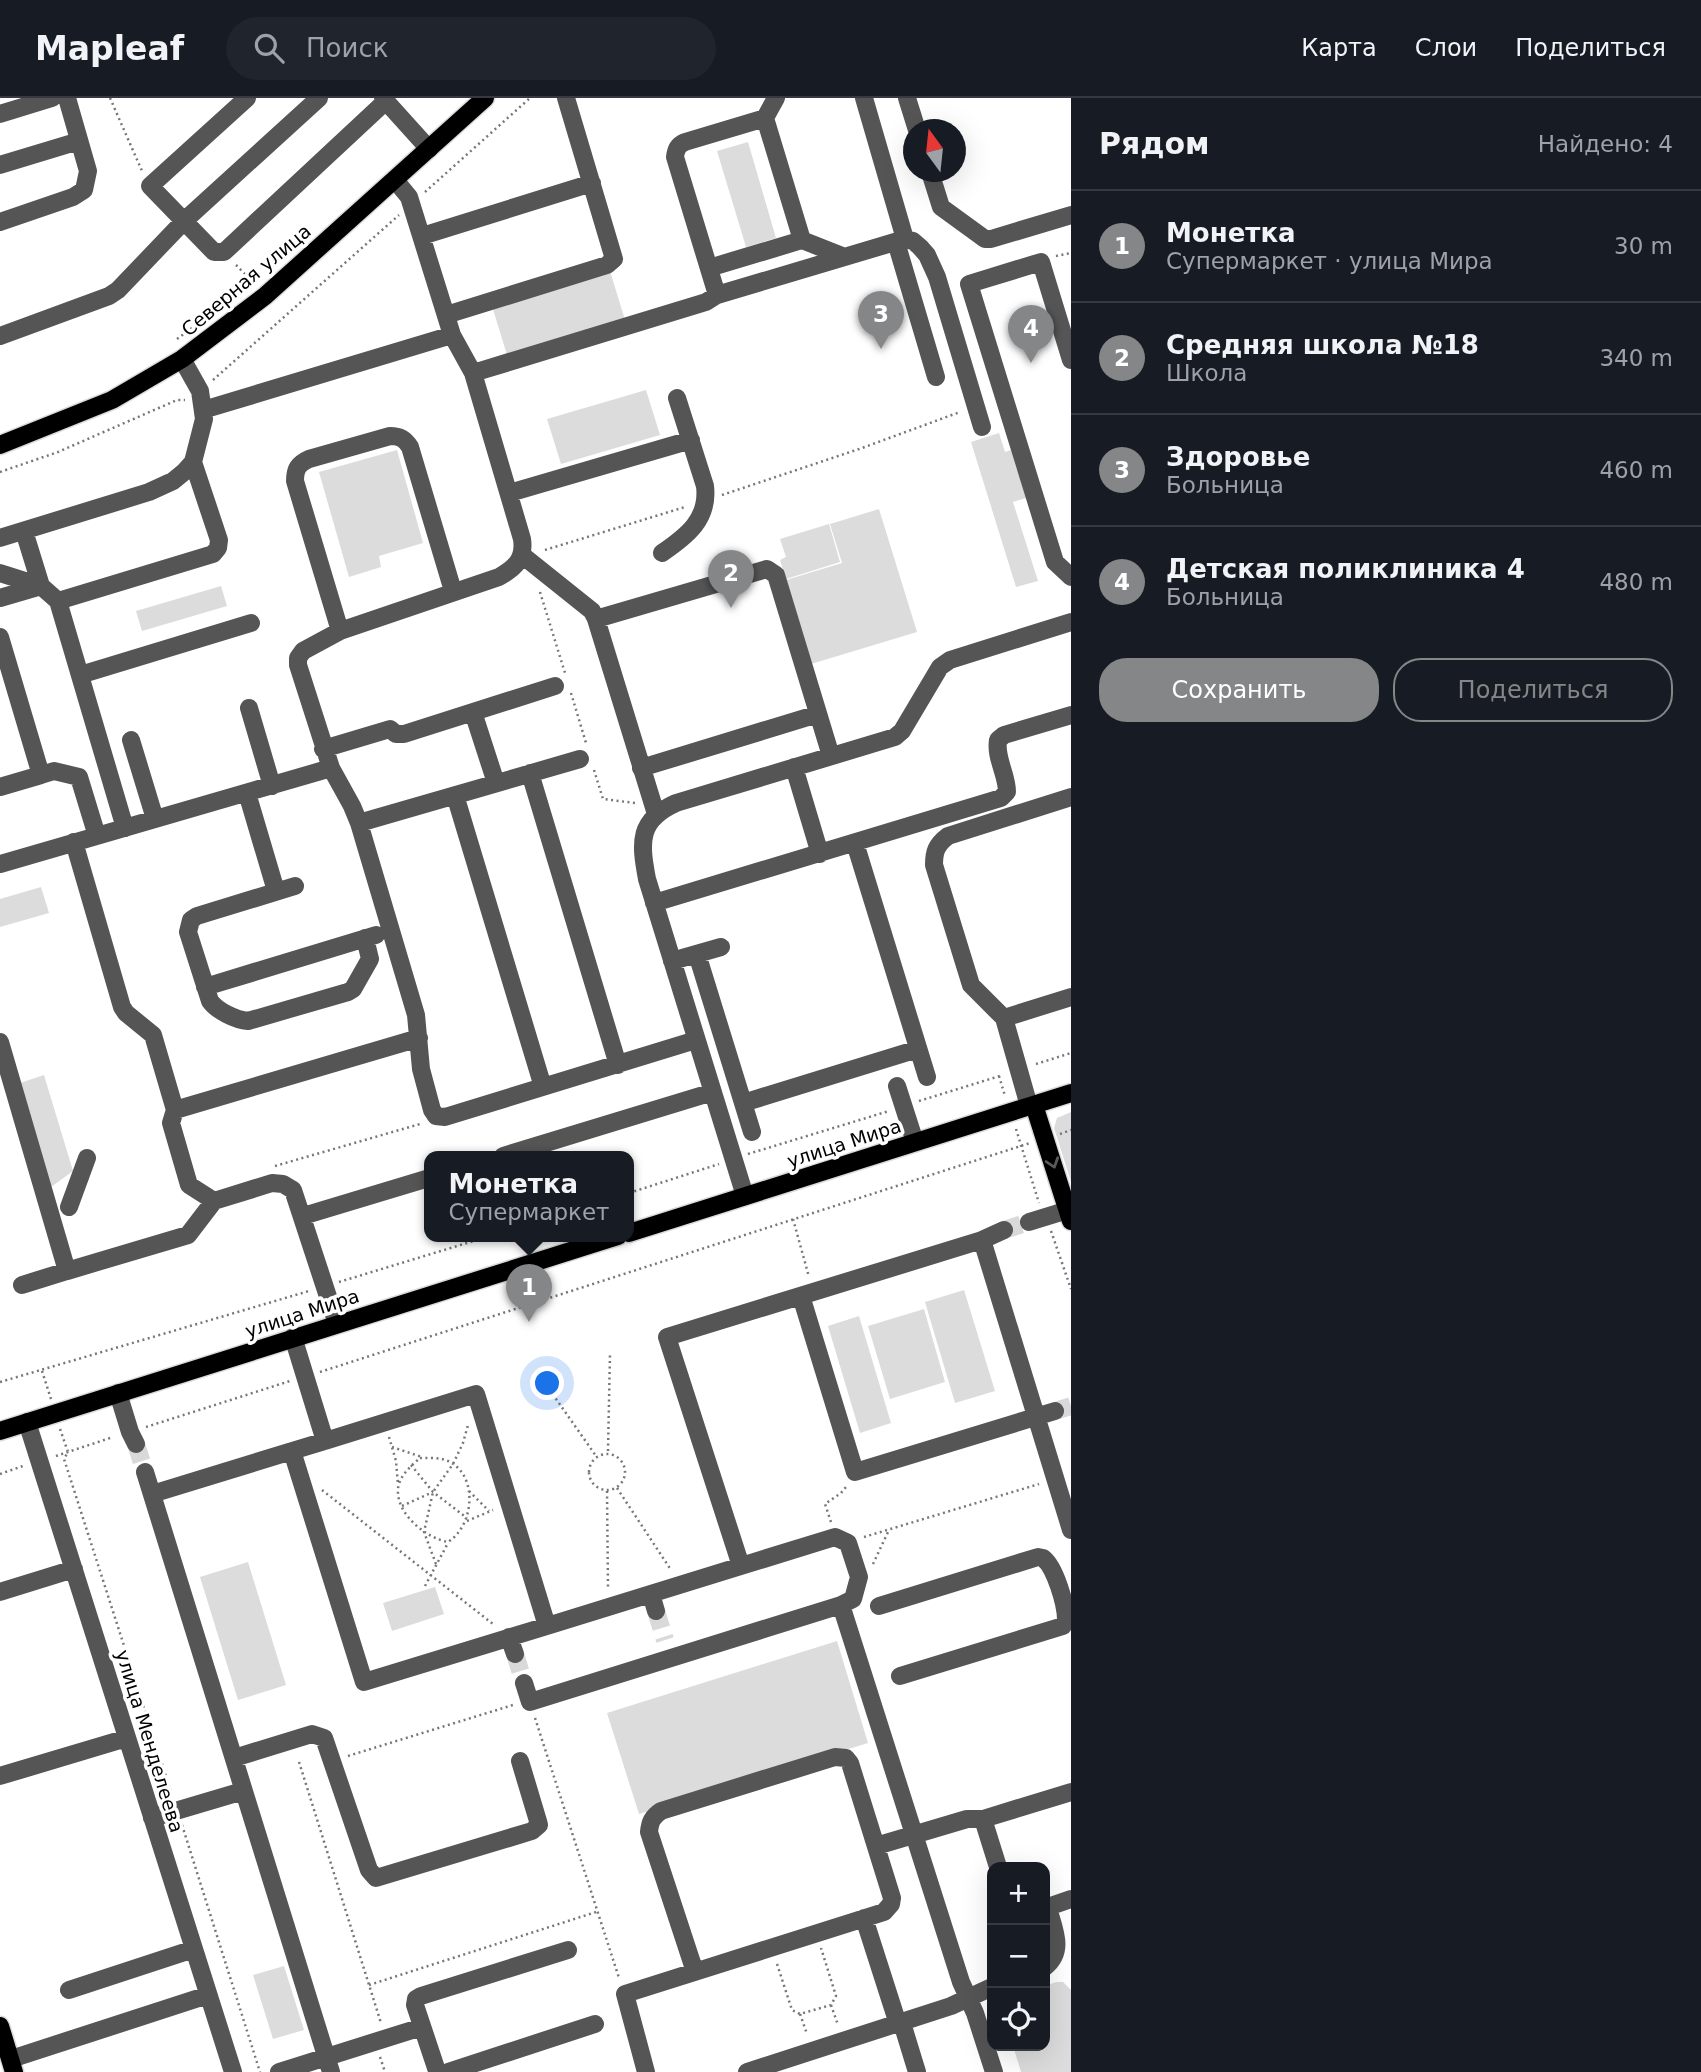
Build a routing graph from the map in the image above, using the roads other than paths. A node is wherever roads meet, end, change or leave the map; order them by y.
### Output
1 (52, 98) edge
2 (67, 98) edge
3 (247, 98) edge
4 (319, 98) edge
5 (485, 98) edge
6 (566, 98) edge
7 (776, 98) edge
8 (864, 98) edge
9 (907, 98) edge
10 (384, 100) edge
11 (0, 114) edge
12 (765, 118) junction
13 (914, 119) edge
14 (79, 141) junction
15 (429, 149) junction
16 (0, 165) edge
17 (395, 180) junction
18 (933, 182) edge
19 (592, 183) junction
20 (1071, 215) edge
21 (184, 221) junction
22 (0, 222) edge
23 (422, 236) junction
24 (802, 240) junction
25 (901, 240) junction
26 (845, 257) junction
27 (709, 268) junction
28 (717, 295) junction
29 (446, 315) junction
30 (452, 335) junction
31 (0, 336) edge
32 (182, 359) junction
33 (1071, 360) edge
34 (473, 373) junction
35 (936, 377) dead end
36 (677, 398) dead end
37 (203, 410) junction
38 (982, 427) dead end
39 (691, 440) junction
40 (0, 445) edge
41 (193, 462) junction
42 (509, 493) junction
43 (24, 531) junction
44 (0, 538) edge
45 (662, 553) dead end
46 (523, 555) junction
47 (0, 573) edge
48 (1071, 577) edge
49 (41, 586) junction
50 (453, 591) junction
51 (0, 598) edge
52 (58, 601) junction
53 (596, 619) junction
54 (1071, 622) edge
55 (251, 623) dead end
56 (340, 631) junction
57 (0, 637) edge
58 (80, 675) junction
59 (555, 686) dead end
60 (249, 708) dead end
61 (473, 712) junction
62 (818, 714) junction
63 (1071, 715) edge
64 (131, 740) dead end
65 (323, 749) junction
66 (831, 756) junction
67 (580, 759) dead end
68 (794, 767) junction
69 (331, 768) junction
70 (641, 768) junction
71 (107, 769) junction
72 (530, 774) junction
73 (41, 775) junction
74 (79, 777) junction
75 (496, 783) junction
76 (272, 786) junction
77 (0, 787) edge
78 (247, 793) junction
79 (455, 795) junction
80 (1071, 797) edge
81 (656, 814) junction
82 (155, 819) junction
83 (359, 823) junction
84 (125, 828) junction
85 (97, 836) junction
86 (74, 842) junction
87 (855, 843) junction
88 (820, 853) junction
89 (0, 864) edge
90 (295, 886) dead end
91 (276, 891) junction
92 (654, 903) junction
93 (391, 931) junction
94 (365, 938) junction
95 (721, 947) dead end
96 (698, 954) junction
97 (672, 961) junction
98 (205, 987) junction
99 (1071, 997) edge
100 (1004, 1018) junction
101 (419, 1038) junction
102 (696, 1040) junction
103 (0, 1042) edge
104 (918, 1049) junction
105 (618, 1065) junction
106 (927, 1077) dead end
107 (897, 1086) dead end
108 (544, 1087) junction
109 (713, 1092) junction
110 (1071, 1093) edge
111 (743, 1103) junction
112 (1032, 1105) junction
113 (175, 1110) junction
114 (752, 1132) dead end
115 (915, 1142) junction
116 (519, 1151) edge
117 (87, 1158) dead end
118 (424, 1180) edge
119 (745, 1196) junction
120 (90, 1200) dead end
121 (215, 1201) junction
122 (69, 1206) junction
123 (50, 1212) junction
124 (1069, 1215) edge
125 (303, 1216) junction
126 (1037, 1219) tunnel mouth
127 (1004, 1230) tunnel mouth
128 (634, 1231) edge
129 (982, 1240) junction
130 (599, 1242) edge
131 (67, 1271) junction
132 (22, 1285) dead end
133 (806, 1290) junction
134 (337, 1324) junction
135 (293, 1338) junction
136 (118, 1394) junction
137 (1055, 1411) tunnel mouth
138 (1036, 1417) junction
139 (27, 1422) junction
140 (0, 1431) edge
141 (133, 1438) tunnel mouth
142 (325, 1441) junction
143 (292, 1451) junction
144 (145, 1472) tunnel mouth
145 (152, 1494) junction
146 (1071, 1530) edge
147 (741, 1566) junction
148 (74, 1569) junction
149 (0, 1592) edge
150 (1067, 1598) edge
151 (841, 1605) junction
152 (879, 1606) dead end
153 (547, 1626) junction
154 (900, 1676) dead end
155 (524, 1683) tunnel mouth
156 (127, 1738) junction
157 (234, 1758) junction
158 (520, 1761) dead end
159 (0, 1776) edge
160 (243, 1791) junction
161 (1071, 1792) edge
162 (152, 1818) junction
163 (983, 1819) junction
164 (914, 1835) junction
165 (876, 1846) junction
166 (996, 1862) edge
167 (1071, 1899) edge
168 (1050, 1907) edge
169 (864, 1918) junction
170 (1050, 1922) edge
171 (194, 1949) junction
172 (568, 1950) dead end
173 (1050, 1963) edge
174 (695, 1972) junction
175 (990, 1988) edge
176 (69, 1990) dead end
177 (208, 1995) junction
178 (968, 1998) junction
179 (900, 2023) junction
180 (595, 2024) dead end
181 (0, 2026) edge
182 (422, 2027) junction
183 (328, 2065) edge
184 (13, 2066) edge
185 (233, 2072) edge
186 (279, 2072) edge
187 (439, 2072) edge
188 (448, 2072) edge
189 (646, 2072) edge
190 (747, 2072) edge
191 (917, 2072) edge
192 (994, 2072) edge

1 - 11 street
2 - 14 street
3 - 21 street
4 - 21 street
5 - 15 main road, Северная улица
6 - 19 street
7 - 12 street
8 - 25 street
9 - 13 street
10 - 15 street
10 - 21 street
12 - 24 street
12 - 27 street
14 - 16 street
14 - 22 street
15 - 17 main road, Северная улица
17 - 23 street
17 - 32 main road, Северная улица
18 - 20 street
19 - 23 street
19 - 29 street
21 - 31 street
23 - 29 street
24 - 26 street
24 - 27 street
25 - 26 street
25 - 35 street
25 - 38 street
26 - 28 street
27 - 28 street
28 - 34 street
29 - 30 street
30 - 34 street
30 - 37 street
32 - 37 street
32 - 40 main road, Северная улица
33 - 48 street
34 - 42 street
36 - 39 street
37 - 41 street
39 - 42 street
39 - 45 street
41 - 43 street
41 - 52 street
42 - 46 street
43 - 44 street
43 - 49 street
46 - 50 street
46 - 53 street
47 - 49 street
49 - 51 street
49 - 52 street
50 - 56 street
50 - 56 street
52 - 58 street
53 - 62 street
53 - 70 street
54 - 66 street
55 - 58 street
56 - 65 street
57 - 73 street
58 - 71 street
59 - 61 street
60 - 76 street
61 - 65 street
61 - 75 street
62 - 66 street
62 - 70 street
63 - 87 street
64 - 82 street
65 - 69 street
66 - 68 street
67 - 72 street
68 - 81 street
68 - 88 street
69 - 76 street
69 - 83 street
70 - 81 street
71 - 74 street
71 - 84 street
72 - 75 street
72 - 105 street
73 - 74 street
73 - 77 street
74 - 85 street
75 - 79 street
76 - 78 street
78 - 82 street
78 - 91 street
79 - 83 street
79 - 108 street
80 - 100 street
81 - 92 street
82 - 84 street
83 - 93 street
84 - 85 street
85 - 86 street
86 - 89 street
86 - 113 street
87 - 88 street
87 - 104 street
88 - 92 street
90 - 91 street
91 - 98 street
92 - 97 street
93 - 94 street
93 - 101 street
94 - 98 street
94 - 98 street
95 - 96 street
96 - 97 street
96 - 111 street
97 - 102 street
99 - 100 street
100 - 112 street
101 - 108 street
101 - 113 street
102 - 105 street
102 - 109 street
103 - 123 street
104 - 106 street
104 - 111 street
105 - 108 street
107 - 115 street
109 - 116 street
109 - 119 street
110 - 112 main road, улица Мира
111 - 114 street
112 - 115 main road, улица Мира
112 -> 124 main road
113 - 121 street
115 - 119 main road, улица Мира
117 - 122 street
118 - 125 street
119 - 128 main road, улица Мира
120 - 122 street
121 - 125 street
121 - 131 street
122 - 123 street
123 - 131 street
124 - 126 street
125 - 134 street
127 - 129 street
129 - 133 street
129 - 138 street
130 - 134 main road, улица Мира
131 - 132 street
133 - 138 street
133 - 147 street
134 - 135 main road, улица Мира
135 - 136 main road, улица Мира
135 - 142 street
136 - 139 main road, улица Мира
136 - 141 street
137 - 138 street
138 - 146 street
139 - 140 main road, улица Мира
139 - 148 street, улица Менделеева
142 - 143 street
142 - 153 street
143 - 145 street
143 - 153 street
144 - 145 street
145 - 157 street
147 - 151 street
147 - 153 street
148 - 149 street
148 - 156 street, улица Менделеева
150 - 152 street
150 - 154 street
151 - 155 street
151 - 164 street
156 - 159 street
156 - 162 street, улица Менделеева
157 - 158 street
157 - 160 street
160 - 162 street
160 - 183 street
161 - 163 street
162 - 171 street, улица Менделеева
163 - 164 street
163 - 166 street
164 - 165 street
164 - 178 street
165 - 169 street
165 - 174 street
167 - 168 street
169 - 174 street
169 - 179 street
170 - 173 street
171 - 176 street
171 - 177 street, улица Менделеева
172 - 182 street
174 - 189 street
175 - 178 street
177 - 184 street
177 - 185 street, улица Менделеева
178 - 179 street
178 - 192 street
179 - 190 street
179 - 191 street
180 - 188 street
181 - 184 main road
182 - 183 street
182 - 187 street
183 - 186 street

